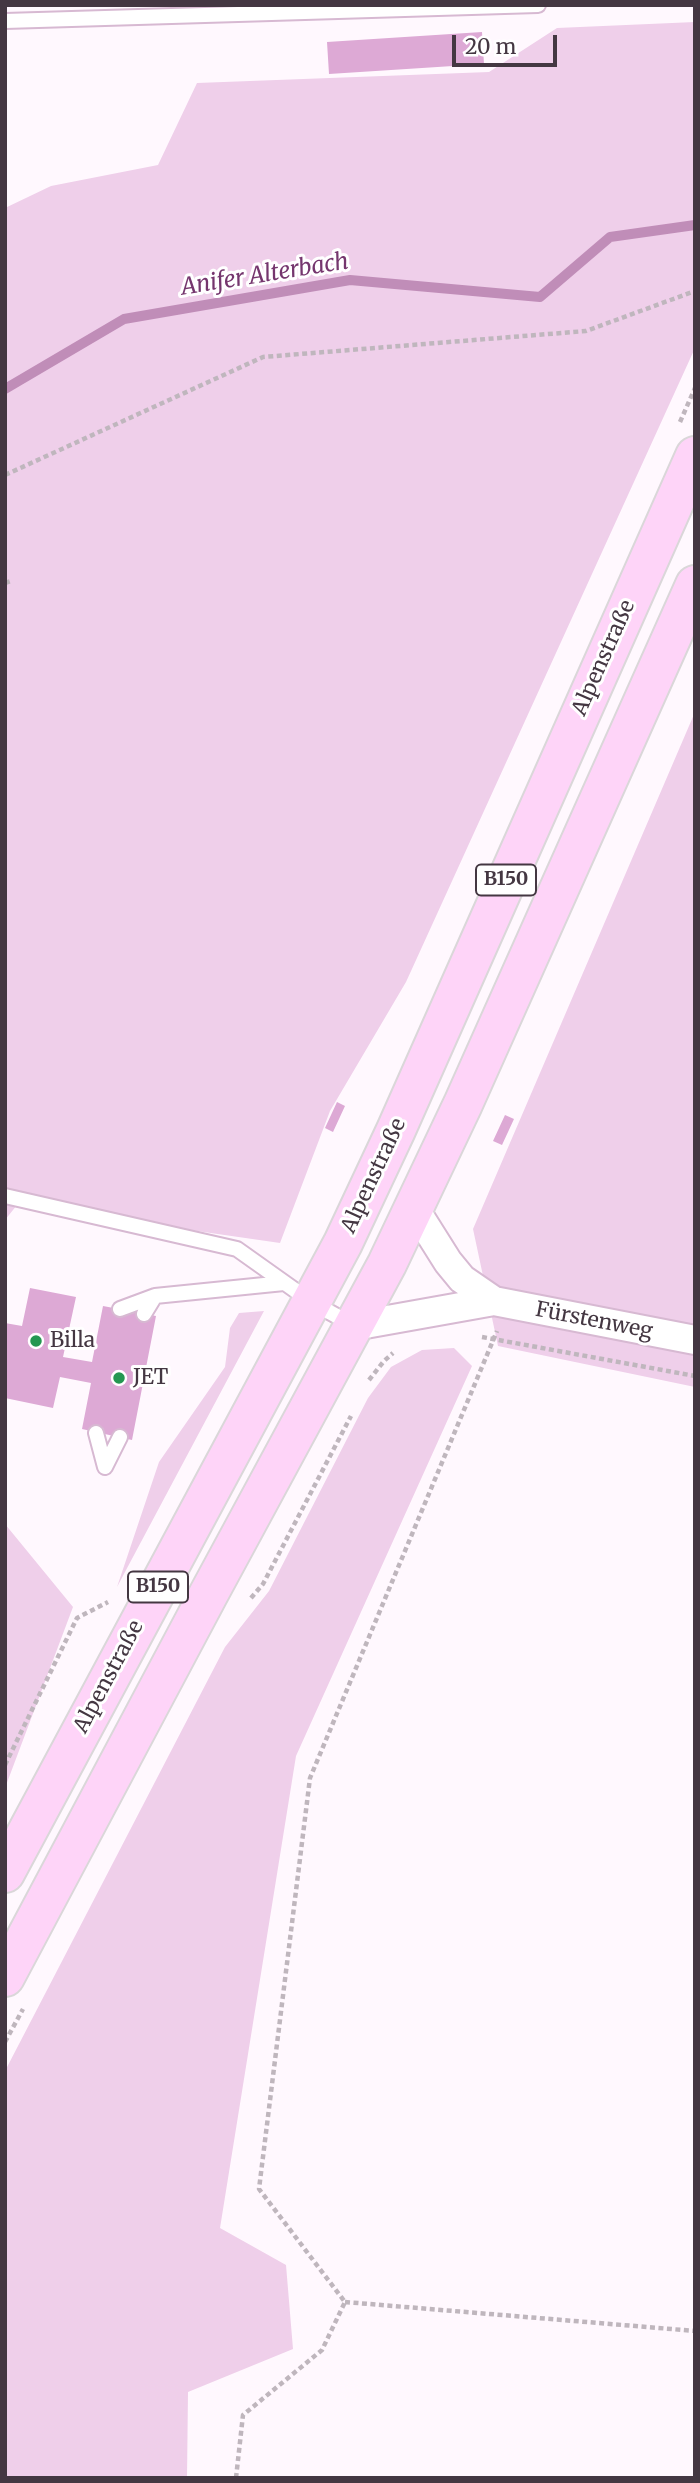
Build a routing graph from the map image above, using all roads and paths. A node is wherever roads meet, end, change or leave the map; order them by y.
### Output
1 (538, 5) edge
2 (5, 21) edge
3 (695, 291) edge
4 (695, 456) edge
5 (5, 475) edge
6 (695, 585) edge
7 (5, 1196) edge
8 (414, 1208) junction
9 (298, 1293) junction
10 (155, 1296) junction
11 (500, 1303) junction
12 (120, 1309) dead end
13 (144, 1314) dead end
14 (354, 1326) junction
15 (481, 1337) dead end
16 (494, 1339) junction
17 (695, 1339) edge
18 (695, 1377) edge
19 (96, 1433) dead end
20 (120, 1437) dead end
21 (5, 1873) edge
22 (5, 1977) edge
23 (345, 2302) junction
24 (695, 2331) edge
25 (236, 2478) edge

1 - 2 lane
3 - 5 path
4 - 9 main road, Alpenstraße / B150
6 - 8 main road, B150
7 - 9 lane
8 - 11 street, Fürstenweg
8 - 14 main road, B150
9 - 10 lane
9 - 14 lane
9 - 21 main road, Alpenstraße / B150
10 - 12 lane
10 - 13 lane
11 - 14 street, Fürstenweg
11 - 16 path
11 - 17 street, Fürstenweg
14 - 22 main road, B150
15 - 16 path
16 - 18 path
16 - 23 path
19 - 20 lane
23 - 24 path
23 - 25 path

